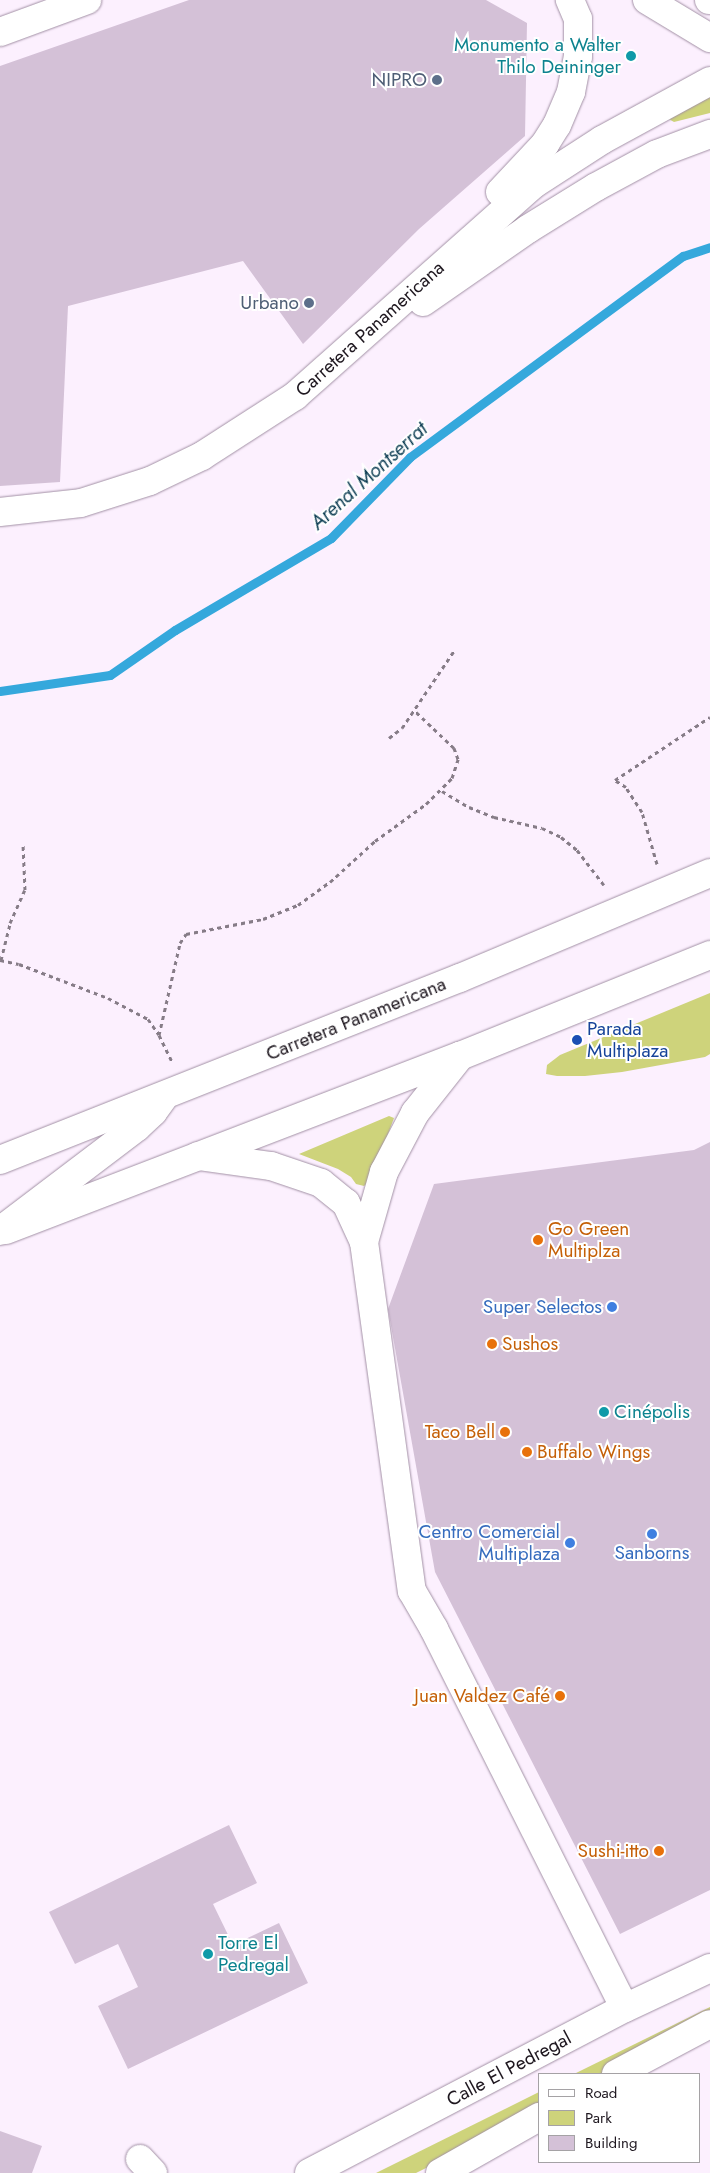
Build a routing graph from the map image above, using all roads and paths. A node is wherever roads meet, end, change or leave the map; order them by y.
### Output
1 (87, 0) edge
2 (570, 0) edge
3 (646, 0) edge
4 (0, 32) edge
5 (710, 38) edge
6 (710, 81) edge
7 (710, 134) edge
8 (357, 341) junction
9 (295, 396) junction
10 (0, 512) edge
11 (454, 651) dead end
12 (414, 710) junction
13 (710, 717) edge
14 (389, 738) dead end
15 (442, 791) junction
16 (22, 845) dead end
17 (710, 873) edge
18 (666, 891) junction
19 (616, 913) junction
20 (710, 955) edge
21 (0, 960) edge
22 (159, 1035) junction
23 (460, 1056) junction
24 (175, 1090) junction
25 (198, 1156) junction
26 (0, 1160) edge
27 (0, 1232) edge
28 (364, 1242) junction
29 (710, 1968) edge
30 (626, 2008) junction
31 (710, 2024) edge
32 (710, 2036) edge
33 (619, 2073) edge
34 (619, 2073) edge
35 (538, 2118) edge
36 (309, 2173) edge
37 (440, 2173) edge

1 - 4 main road
2 - 8 main road
3 - 5 main road
6 - 8 main road, Carretera Panamericana
7 - 9 main road
8 - 9 main road, Carretera Panamericana
9 - 10 main road, Carretera Panamericana
11 - 12 path
12 - 14 path
12 - 15 path
13 - 18 path
15 - 19 path
15 - 22 path
16 - 21 path
17 - 18 main road, Carretera Panamericana
18 - 19 main road, Carretera Panamericana
19 - 24 main road, Carretera Panamericana
20 - 23 main road
21 - 22 path
22 - 24 path
23 - 25 main road
23 - 28 main road
24 - 26 main road, Carretera Panamericana
24 - 27 main road
25 - 27 main road
25 - 28 main road
28 - 30 main road
29 - 30 main road, Calle El Pedregal
30 - 36 main road, Calle El Pedregal
31 - 33 main road
32 - 34 main road
35 - 37 main road

